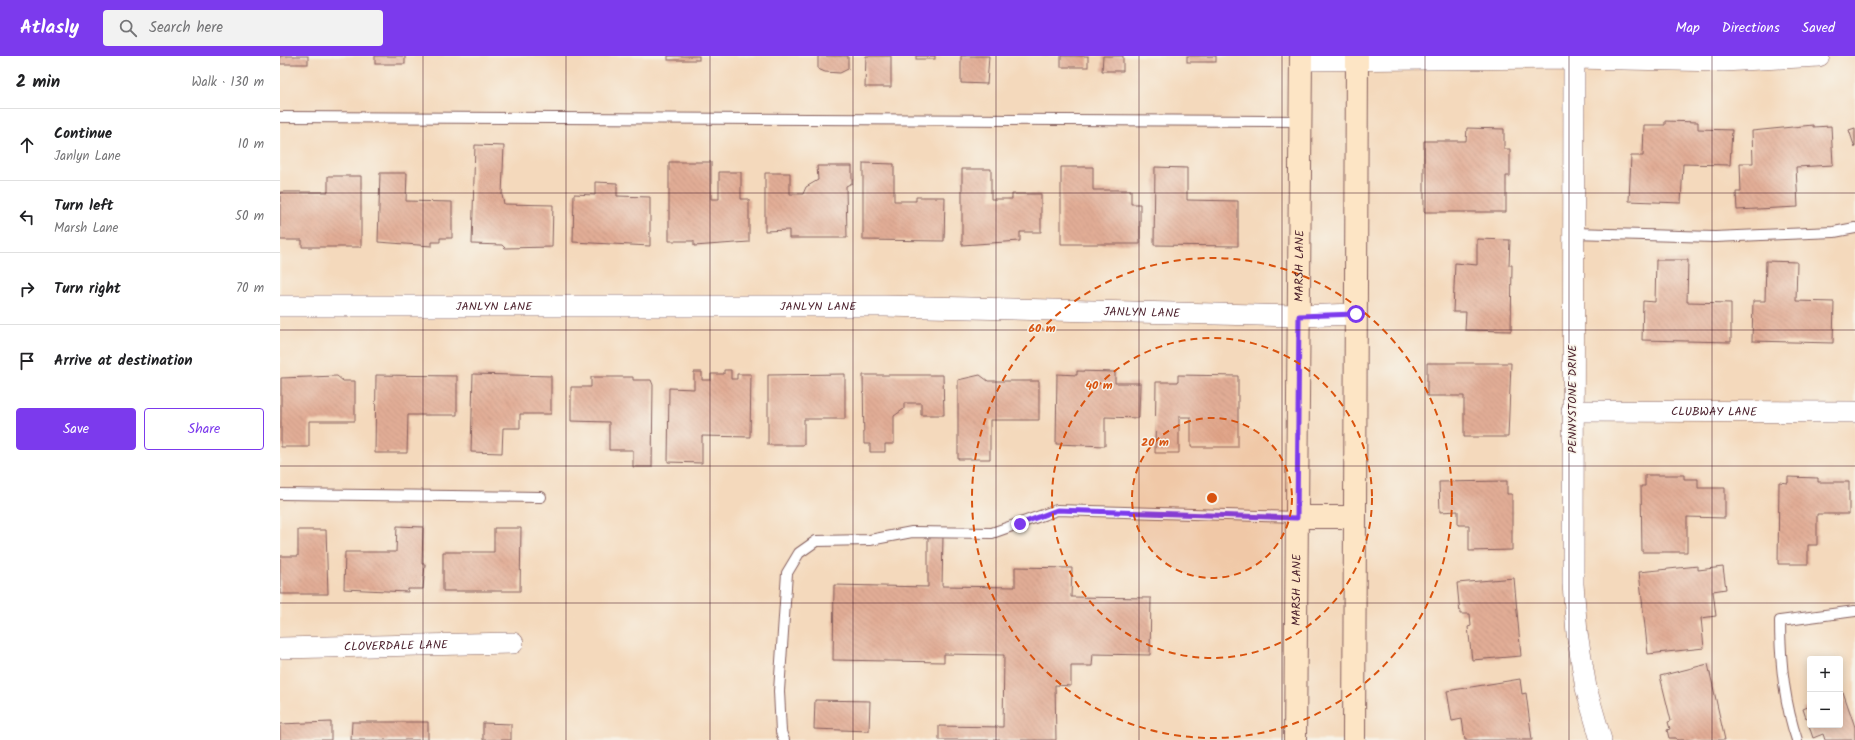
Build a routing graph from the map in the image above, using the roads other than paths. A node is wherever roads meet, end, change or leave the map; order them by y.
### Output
1 (1819, 56) edge
2 (1574, 57) edge
3 (1301, 58) edge
4 (1357, 58) edge
5 (280, 117) edge
6 (1300, 121) junction
7 (1855, 228) edge
8 (1573, 233) junction
9 (280, 306) edge
10 (1356, 314) junction
11 (1299, 316) junction
12 (1572, 411) junction
13 (1855, 412) edge
14 (280, 494) edge
15 (541, 497) dead end
16 (1297, 518) junction
17 (1355, 518) junction
18 (1855, 611) edge
19 (513, 643) dead end
20 (280, 648) edge
21 (784, 740) edge
22 (1296, 740) edge
23 (1354, 740) edge
24 (1601, 740) edge
25 (1797, 740) edge

1 - 2 street
2 - 4 street
2 - 8 street, PENNYSTONE DRIVE
3 - 4 street
3 - 6 main road, MARSH LANE
4 - 10 main road
5 - 6 lane
6 - 11 main road, MARSH LANE
7 - 8 lane
8 - 12 street, PENNYSTONE DRIVE
9 - 11 street, JANLYN LANE
10 - 11 street, JANLYN LANE
10 - 17 main road
11 - 16 main road, MARSH LANE
12 - 13 street, CLUBWAY LANE
12 - 24 street, PENNYSTONE DRIVE
14 - 15 lane
16 - 17 main road
16 - 21 lane
16 - 22 main road, MARSH LANE
17 - 23 main road
18 - 25 lane
19 - 20 street, CLOVERDALE LANE

